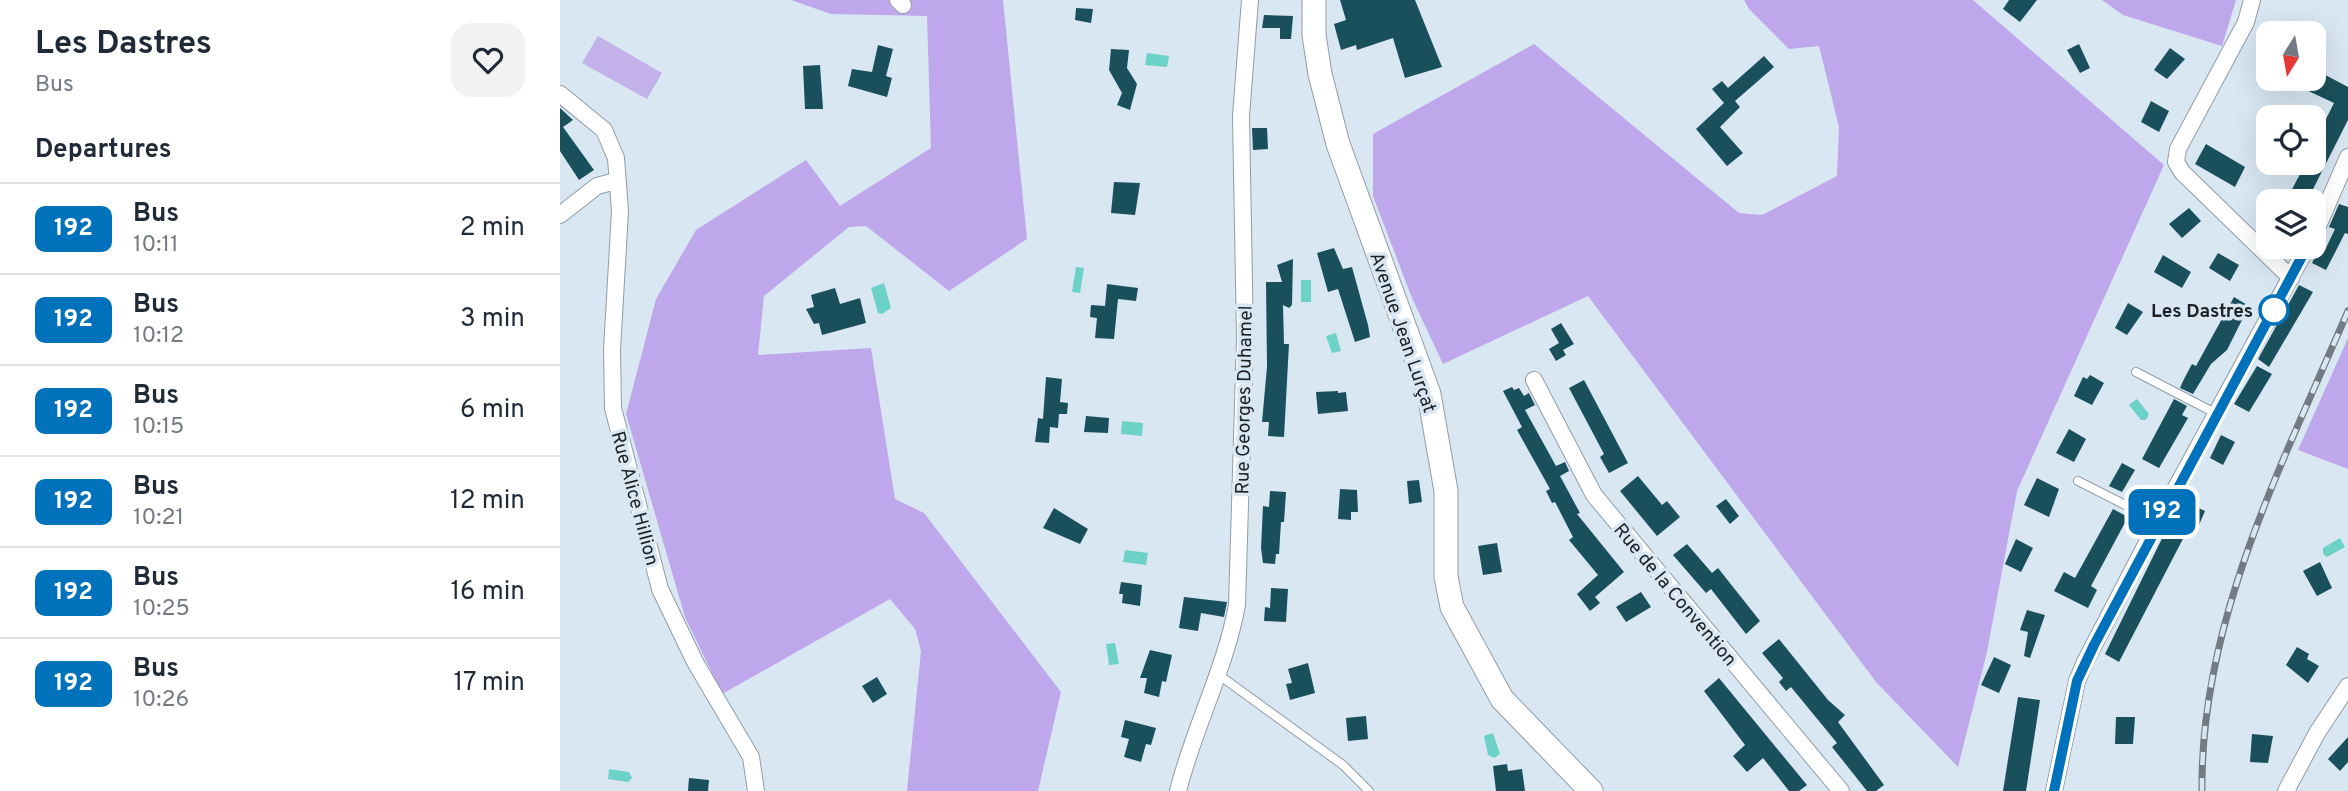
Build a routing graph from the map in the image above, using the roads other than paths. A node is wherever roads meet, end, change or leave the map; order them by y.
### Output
1 (1250, 0) edge
2 (1314, 0) edge
3 (2252, 0) edge
4 (560, 94) edge
5 (2348, 157) edge
6 (616, 181) junction
7 (2326, 207) edge
8 (560, 215) edge
9 (2301, 259) edge
10 (2291, 278) junction
11 (2136, 372) dead end
12 (1534, 380) dead end
13 (2217, 414) junction
14 (2077, 481) dead end
15 (2157, 522) junction
16 (1219, 675) junction
17 (2348, 686) edge
18 (756, 791) edge
19 (1178, 791) edge
20 (1369, 791) edge
21 (1591, 791) edge
22 (1841, 791) edge
23 (2054, 791) edge
24 (2286, 791) edge

1 - 16 street, Rue Georges Duhamel
2 - 21 main road, Avenue Jean Lurçat
3 - 10 street
4 - 6 street, Rue Alice Hillion
5 - 7 street
6 - 8 street
6 - 18 street, Rue Alice Hillion
9 - 10 street
10 - 13 street
11 - 13 lane
12 - 22 street, Rue de la Convention
13 - 15 street
14 - 15 lane
15 - 23 street
16 - 19 street, Rue Georges Duhamel
16 - 20 lane
17 - 24 street

